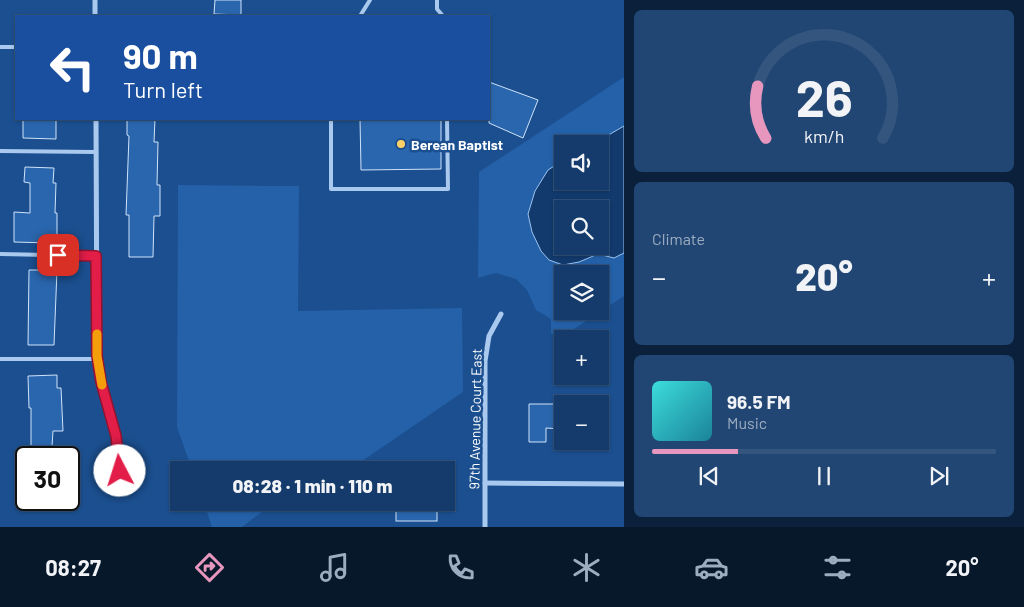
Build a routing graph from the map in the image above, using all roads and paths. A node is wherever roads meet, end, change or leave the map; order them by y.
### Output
1 (95, 0) edge
2 (370, 0) edge
3 (437, 0) edge
4 (95, 15) edge
5 (361, 15) edge
6 (442, 15) edge
7 (0, 47) edge
8 (15, 47) edge
9 (96, 120) edge
10 (331, 120) edge
11 (447, 120) edge
12 (0, 151) edge
13 (96, 152) junction
14 (0, 254) edge
15 (96, 256) junction
16 (500, 314) dead end
17 (0, 358) edge
18 (97, 359) junction
19 (485, 483) junction
20 (624, 484) edge
21 (120, 494) dead end
22 (485, 527) edge

1 - 4 street
2 - 5 lane
3 - 6 lane
7 - 8 lane
9 - 13 street
10 - 11 lane
12 - 13 lane
13 - 15 street
14 - 15 lane
15 - 18 street
16 - 19 street, 97th Avenue Court East
17 - 18 lane
18 - 21 street
19 - 20 street
19 - 22 street, 97th Avenue Court East

